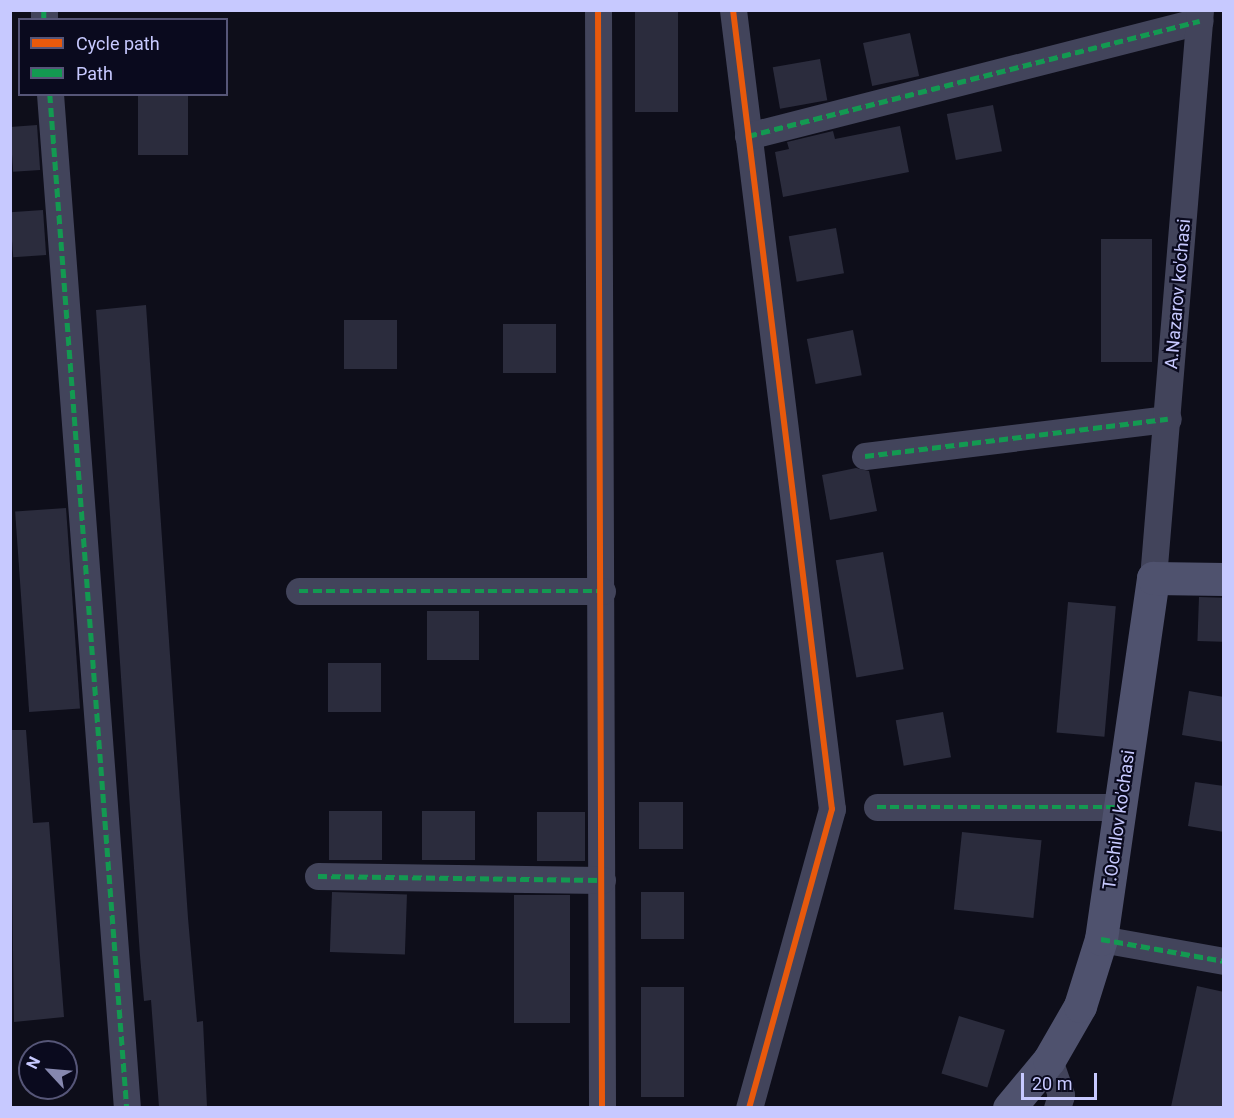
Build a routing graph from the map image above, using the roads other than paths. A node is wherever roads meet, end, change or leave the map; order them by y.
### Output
1 (598, 10) edge
2 (733, 10) edge
3 (1200, 16) edge
4 (50, 96) edge
5 (748, 136) junction
6 (1168, 419) junction
7 (865, 456) dead end
8 (1153, 578) junction
9 (1224, 579) edge
10 (299, 591) dead end
11 (602, 591) junction
12 (877, 807) dead end
13 (1121, 807) junction
14 (318, 876) dead end
15 (602, 880) junction
16 (1101, 939) junction
17 (1224, 961) edge
18 (1049, 1060) junction
19 (127, 1107) edge
20 (602, 1107) edge
21 (749, 1107) edge
22 (1009, 1107) edge
23 (1057, 1107) edge

1 - 11 street
2 - 5 street
3 - 5 street
3 - 6 street, A.Nazarov ko'chasi
4 - 19 street
5 - 21 street
6 - 7 street
6 - 8 street, A.Nazarov ko'chasi
8 - 9 main road
8 - 13 main road, T.Ochilov ko'chasi
10 - 11 street
11 - 15 street
12 - 13 street
13 - 16 main road, T.Ochilov ko'chasi
14 - 15 street
15 - 20 street
16 - 17 street
16 - 18 main road, T.Ochilov ko'chasi
18 - 22 main road, T.Ochilov ko'chasi
18 - 23 street

